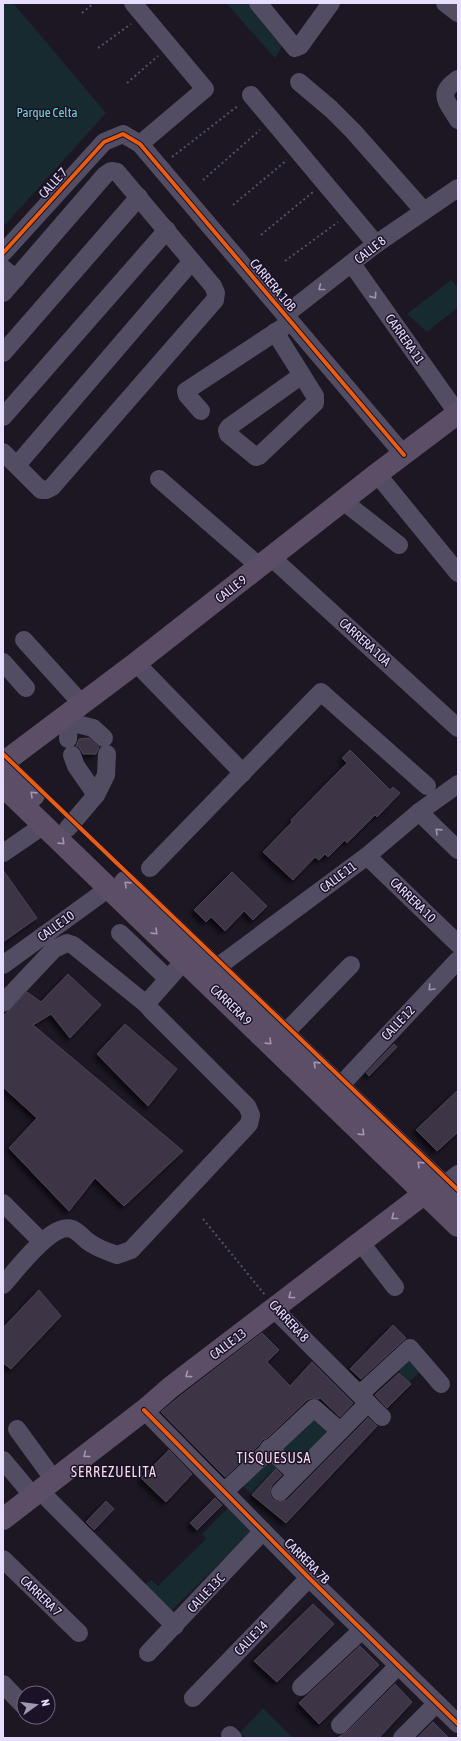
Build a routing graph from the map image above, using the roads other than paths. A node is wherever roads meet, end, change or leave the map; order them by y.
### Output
1 (258, 3) edge
2 (445, 3) edge
3 (326, 5) edge
4 (138, 9) edge
5 (458, 13) edge
6 (458, 78) edge
7 (299, 82) dead end
8 (251, 95) road end
9 (458, 120) edge
10 (123, 134) joint
11 (140, 144) junction
12 (458, 188) edge
13 (139, 197) junction
14 (423, 210) junction
15 (166, 230) junction
16 (376, 244) junction
17 (3, 253) edge
18 (192, 261) junction
19 (352, 264) junction
20 (9, 273) edge
21 (3, 293) edge
22 (288, 318) junction
23 (275, 332) junction
24 (3, 354) edge
25 (302, 375) junction
26 (201, 411) dead end
27 (458, 414) edge
28 (3, 417) edge
29 (3, 452) edge
30 (404, 454) junction
31 (17, 465) junction
32 (376, 474) junction
33 (158, 479) dead end
34 (343, 501) junction
35 (399, 545) dead end
36 (265, 562) junction
37 (458, 573) edge
38 (24, 640) dead end
39 (3, 662) edge
40 (136, 663) junction
41 (26, 688) dead end
42 (82, 704) junction
43 (458, 728) edge
44 (68, 734) junction
45 (9, 767) edge
46 (243, 773) junction
47 (458, 784) edge
48 (3, 786) edge
49 (427, 786) dead end
50 (96, 795) junction
51 (419, 812) junction
52 (44, 825) junction
53 (68, 828) junction
54 (458, 850) edge
55 (3, 853) edge
56 (367, 856) junction
57 (150, 868) dead end
58 (109, 888) junction
59 (120, 933) dead end
60 (458, 944) edge
61 (458, 960) edge
62 (185, 961) junction
63 (3, 965) edge
64 (351, 965) dead end
65 (216, 968) junction
66 (168, 978) junction
67 (3, 1003) edge
68 (146, 1004) junction
69 (284, 1034) junction
70 (339, 1087) junction
71 (446, 1188) edge
72 (3, 1203) edge
73 (458, 1226) edge
74 (42, 1242) junction
75 (361, 1243) junction
76 (3, 1285) edge
77 (395, 1287) dead end
78 (274, 1309) junction
79 (441, 1384) dead end
80 (364, 1398) junction
81 (144, 1410) junction
82 (382, 1417) dead end
83 (16, 1429) dead end
84 (340, 1430) junction
85 (269, 1448) junction
86 (3, 1460) edge
87 (296, 1474) junction
88 (43, 1489) junction
89 (224, 1492) junction
90 (280, 1492) dead end
91 (3, 1519) edge
92 (263, 1531) junction
93 (3, 1559) edge
94 (309, 1578) junction
95 (175, 1626) junction
96 (362, 1630) junction
97 (79, 1633) dead end
98 (148, 1653) dead end
99 (398, 1666) junction
100 (3, 1684) edge
101 (301, 1688) dead end
102 (16, 1698) edge
103 (192, 1698) dead end
104 (437, 1703) junction
105 (458, 1724) edge
106 (340, 1725) dead end
107 (402, 1738) edge

1 - 3 street
2 - 5 street
4 - 11 street
6 - 9 street
7 - 14 street
8 - 16 street
10 - 11 street, CARRERA 10B
10 - 17 street, CALLE 7
11 - 22 street, CARRERA 10B
12 - 14 street, CALLE 8
13 - 15 street
13 - 20 street
13 - 24 street
14 - 16 street, CALLE 8
15 - 18 street
15 - 28 street
16 - 19 street, CALLE 8
18 - 31 street
18 - 31 street
19 -> 22 street, CALLE 8
19 -> 27 street, CARRERA 11
20 - 21 street
22 - 23 street, CALLE 8
22 - 30 street, CARRERA 10B
23 - 25 street
23 - 26 street, CALLE 8
25 - 25 street
27 - 30 main road, CALLE 9
29 - 31 street
30 - 32 main road, CALLE 9
32 - 34 main road, CALLE 9
32 - 37 street
33 - 36 street, CARRERA 10A
34 - 35 street
34 - 36 main road, CALLE 9
36 - 40 main road, CALLE 9
36 - 43 street, CARRERA 10A
38 - 42 street
39 - 41 street
40 - 42 main road, CALLE 9
40 - 46 street
42 - 44 main road, CALLE 9
44 - 45 main road, CALLE 9
44 - 50 street
44 - 50 street
53 -> 45 main road, CARRERA 9
46 - 49 street
46 - 57 street
47 - 51 street, CALLE 11
48 - 52 main road, CARRERA 9
50 - 53 street
54 -> 51 street
51 - 56 street, CALLE 11
52 - 55 street
52 -> 58 main road, CARRERA 9
65 -> 53 main road, CARRERA 9
56 - 60 street, CARRERA 10
56 - 65 street, CALLE 11
58 -> 62 main road, CARRERA 9
58 - 63 street, CALLE 10
59 - 66 street
61 -> 70 street, CALLE 12
62 - 66 street
62 -> 71 main road, CARRERA 9
64 - 69 street
65 - 69 main road, CARRERA 9
66 - 68 street
67 - 68 street
68 - 74 street
70 -> 69 main road, CARRERA 9
71 -> 70 main road, CARRERA 9
71 - 73 main road, CARRERA 9
71 -> 75 main road, CALLE 13
72 - 74 street
74 - 76 street
75 - 77 street
75 -> 78 main road, CALLE 13
78 - 80 street, CARRERA 8
78 -> 81 main road, CALLE 13
79 - 80 street
80 - 82 street, CARRERA 8
80 - 84 street
81 -> 88 main road, CALLE 13
81 - 89 street, CARRERA 7B
83 - 88 street
84 - 85 street
84 - 87 street
85 - 87 street
85 - 89 street
86 - 88 street
87 - 90 street
88 - 91 main road, CALLE 13
88 - 95 street
89 - 92 street, CARRERA 7B
92 - 94 street, CARRERA 7B
92 - 95 street, CALLE 13C
93 - 97 street, CARRERA 7
94 - 96 street, CARRERA 7B
94 - 103 street, CALLE 14
95 - 98 street, CALLE 13C
96 - 99 street, CARRERA 7B
96 - 101 street
99 - 104 street, CARRERA 7B
99 - 106 street
100 - 102 street
104 - 105 street, CARRERA 7B
104 - 107 street

